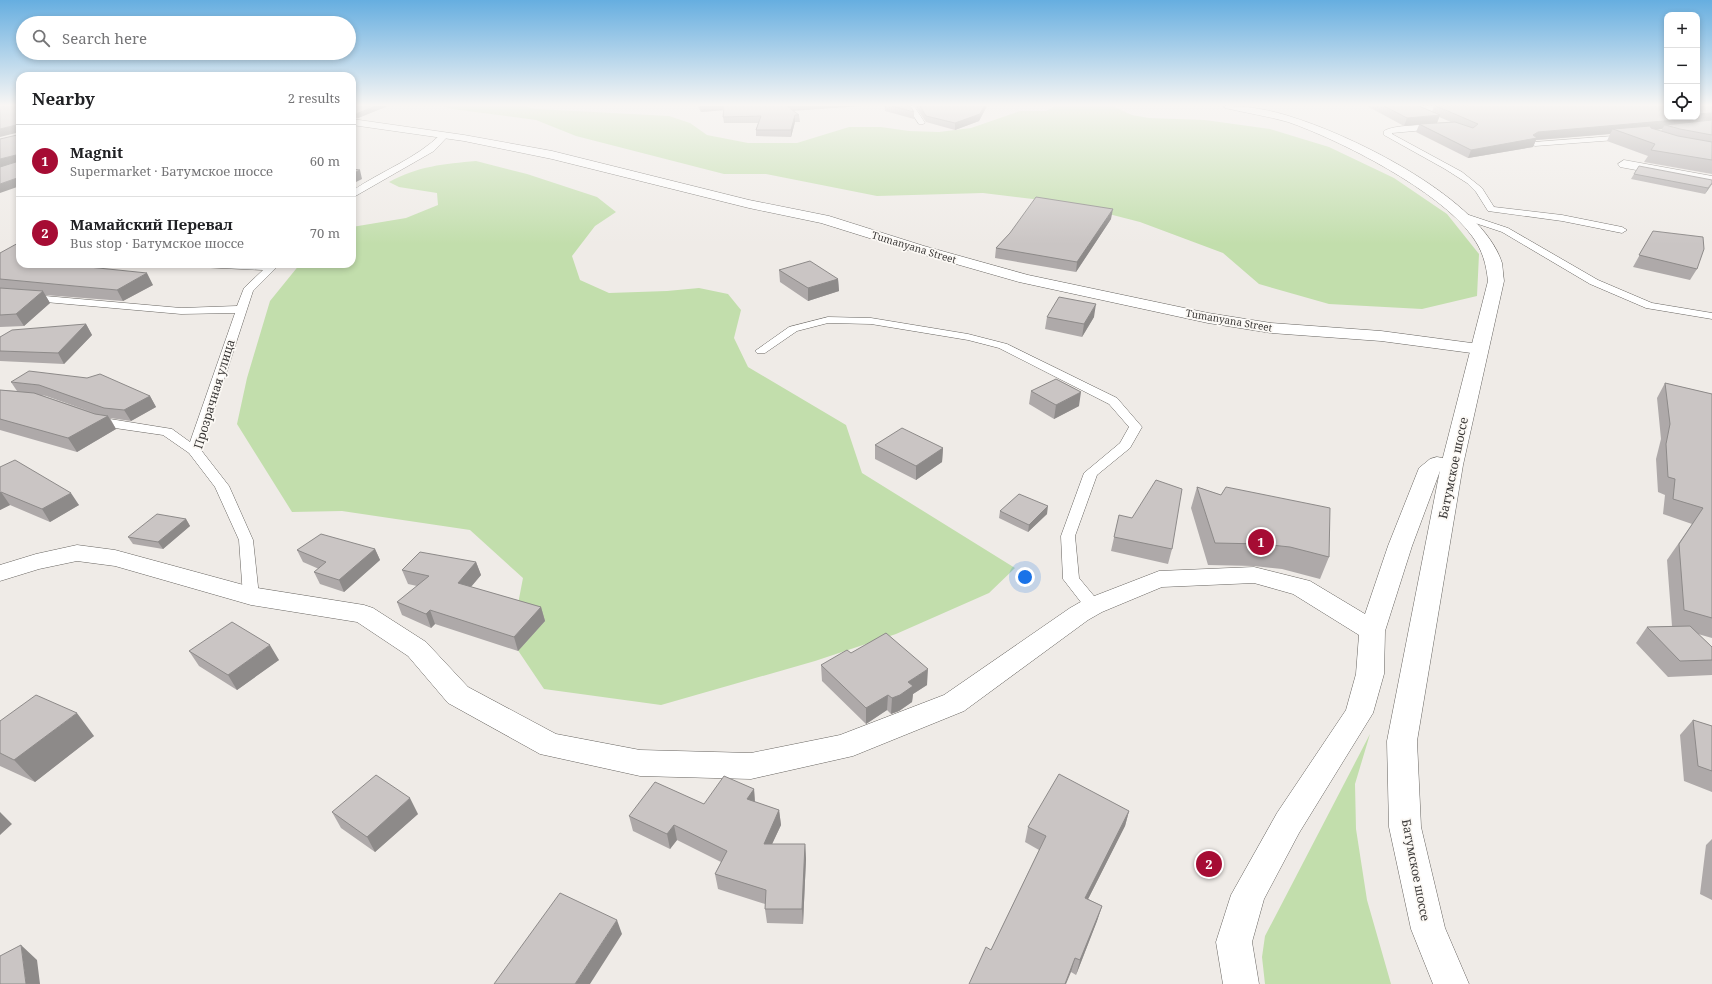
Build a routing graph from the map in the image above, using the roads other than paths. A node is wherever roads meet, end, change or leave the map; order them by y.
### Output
1 (426, 152) edge
2 (534, 152) edge
3 (1362, 152) edge
4 (1420, 152) edge
5 (1624, 164) dead end
6 (1712, 180) edge
7 (356, 192) edge
8 (1491, 209) junction
9 (1463, 216) junction
10 (1485, 222) junction
11 (1622, 230) dead end
12 (271, 268) edge
13 (0, 295) edge
14 (241, 309) junction
15 (1712, 316) edge
16 (1479, 349) junction
17 (761, 351) dead end
18 (81, 414) edge
19 (194, 450) junction
20 (1452, 465) junction
21 (0, 573) edge
22 (251, 596) junction
23 (1093, 606) junction
24 (1372, 631) junction
25 (1240, 984) edge
26 (1451, 984) edge

1 - 7 lane
2 - 16 main road, Tumanyana Street
3 - 9 main road, Батумское шоссе
4 - 8 lane
5 - 6 main road
8 - 10 lane
8 - 11 lane
9 - 10 lane
9 - 16 main road, Батумское шоссе
10 - 15 lane
12 - 14 lane, Прозрачная улица
13 - 14 lane
14 - 19 lane, Прозрачная улица
16 - 20 main road, Батумское шоссе
17 - 23 lane
18 - 19 lane
19 - 22 lane, Прозрачная улица
20 - 24 main road
20 - 26 main road, Батумское шоссе
21 - 22 main road
22 - 23 main road
23 - 24 main road
24 - 25 main road

